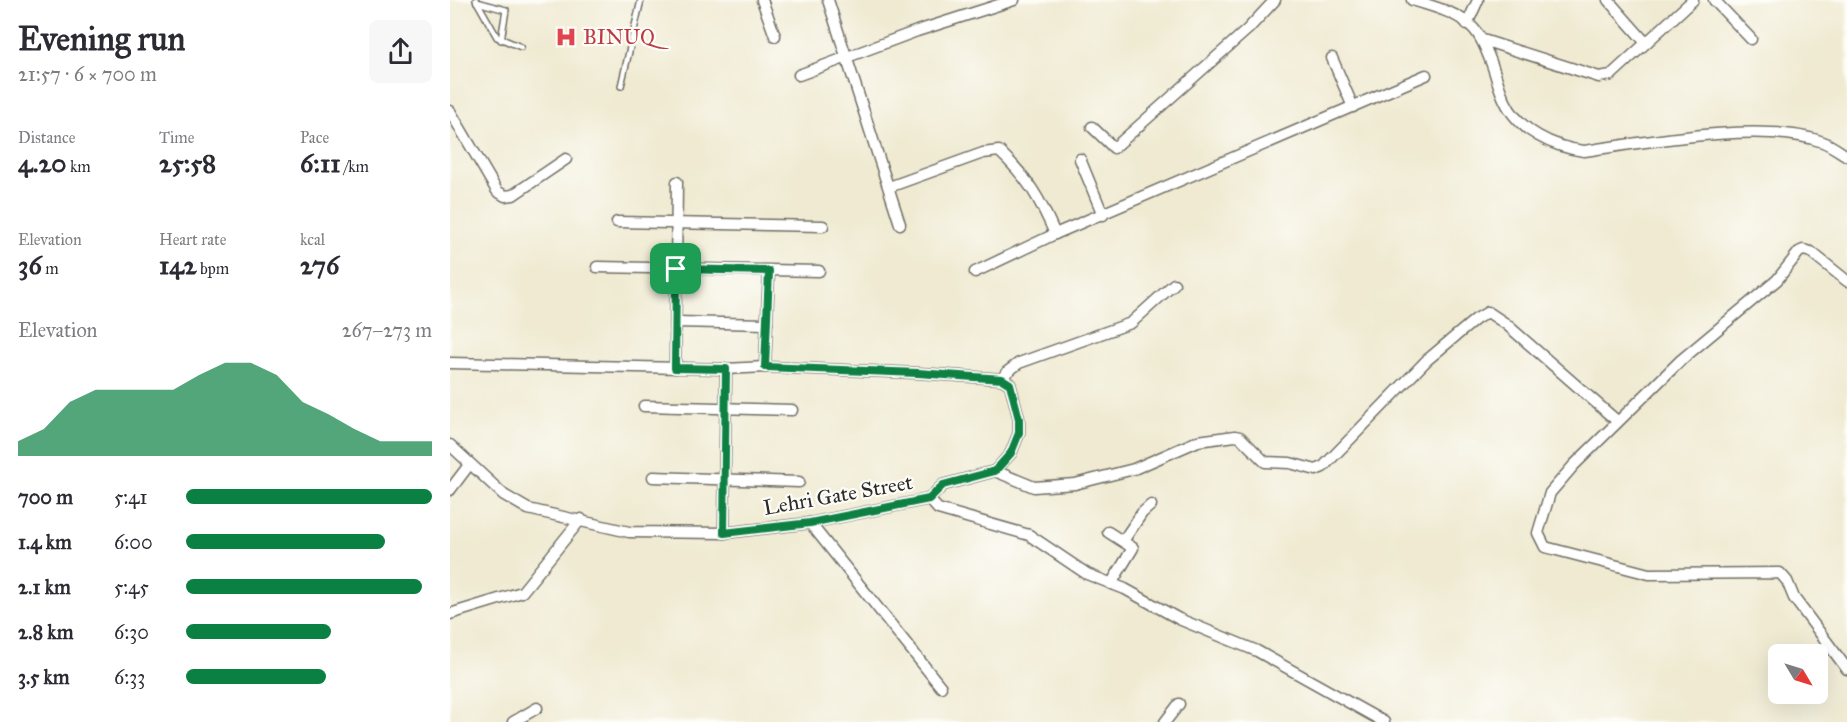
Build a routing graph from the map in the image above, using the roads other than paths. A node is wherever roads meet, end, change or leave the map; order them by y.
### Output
1 (641, 0) edge
2 (762, 0) edge
3 (828, 0) edge
4 (1014, 0) edge
5 (1275, 0) edge
6 (1412, 0) edge
7 (1478, 0) edge
8 (1608, 0) edge
9 (1693, 0) edge
10 (1714, 0) edge
11 (476, 1) edge
12 (1467, 24) junction
13 (775, 36) dead end
14 (1750, 39) dead end
15 (501, 40) junction
16 (1483, 40) junction
17 (1646, 43) junction
18 (521, 47) dead end
19 (848, 58) junction
20 (1332, 58) dead end
21 (799, 75) dead end
22 (1426, 75) dead end
23 (621, 86) dead end
24 (1353, 107) junction
25 (450, 111) edge
26 (1092, 127) dead end
27 (1847, 156) edge
28 (566, 159) dead end
29 (1080, 159) dead end
30 (678, 182) dead end
31 (889, 187) junction
32 (1102, 215) junction
33 (617, 222) dead end
34 (677, 222) junction
35 (900, 224) dead end
36 (823, 226) dead end
37 (1055, 234) junction
38 (597, 267) dead end
39 (676, 269) junction
40 (769, 271) junction
41 (819, 272) dead end
42 (975, 272) dead end
43 (1847, 281) edge
44 (1174, 284) dead end
45 (676, 322) junction
46 (767, 324) junction
47 (450, 363) edge
48 (765, 367) junction
49 (675, 368) junction
50 (726, 369) junction
51 (1002, 379) junction
52 (644, 406) dead end
53 (725, 407) junction
54 (792, 410) dead end
55 (1617, 421) junction
56 (450, 445) edge
57 (469, 465) junction
58 (995, 471) junction
59 (653, 477) dead end
60 (724, 478) junction
61 (799, 482) dead end
62 (450, 490) edge
63 (929, 499) junction
64 (1152, 505) dead end
65 (581, 519) junction
66 (810, 523) junction
67 (1108, 532) dead end
68 (724, 533) junction
69 (1123, 540) junction
70 (1111, 584) junction
71 (450, 615) edge
72 (1847, 669) edge
73 (941, 687) dead end
74 (1179, 704) dead end
75 (537, 708) dead end
76 (513, 722) edge
77 (1165, 722) edge
78 (1384, 722) edge

1 - 23 lane
2 - 13 street
3 - 19 street
4 - 19 street
5 - 26 street
6 - 12 street
7 - 12 street
8 - 17 street
9 - 17 street
10 - 14 street
11 - 15 lane
11 - 15 lane
12 - 16 street
15 - 18 lane
16 - 17 street
16 - 27 street
19 - 21 street
19 - 31 street
20 - 24 street
22 - 24 street
24 - 32 street
25 - 28 street
29 - 32 street
30 - 34 street
31 - 35 street
31 - 37 street
32 - 37 street
33 - 34 street
34 - 36 street
34 - 39 street
37 - 42 street
38 - 39 street
39 - 40 street
39 - 45 street
40 - 41 street
40 - 46 street
43 - 55 street
44 - 51 street
45 - 46 street
45 - 49 street
46 - 48 street
47 - 49 street
48 - 50 street
48 - 51 street
49 - 50 street
50 - 53 street
51 - 58 street
52 - 53 street
53 - 54 street
53 - 60 street
55 - 58 street
55 - 72 street
56 - 57 street, Lehri Gate Street
57 - 62 street
57 - 65 street, Lehri Gate Street
58 - 63 street
59 - 60 street
60 - 61 street
60 - 68 street
63 - 66 street, Lehri Gate Street
63 - 70 street, Lehri Gate Street
64 - 69 street
65 - 68 street, Lehri Gate Street
65 - 71 street
66 - 68 street, Lehri Gate Street
66 - 73 street
67 - 69 street
69 - 70 street
70 - 78 street, Lehri Gate Street
74 - 77 street
75 - 76 street

